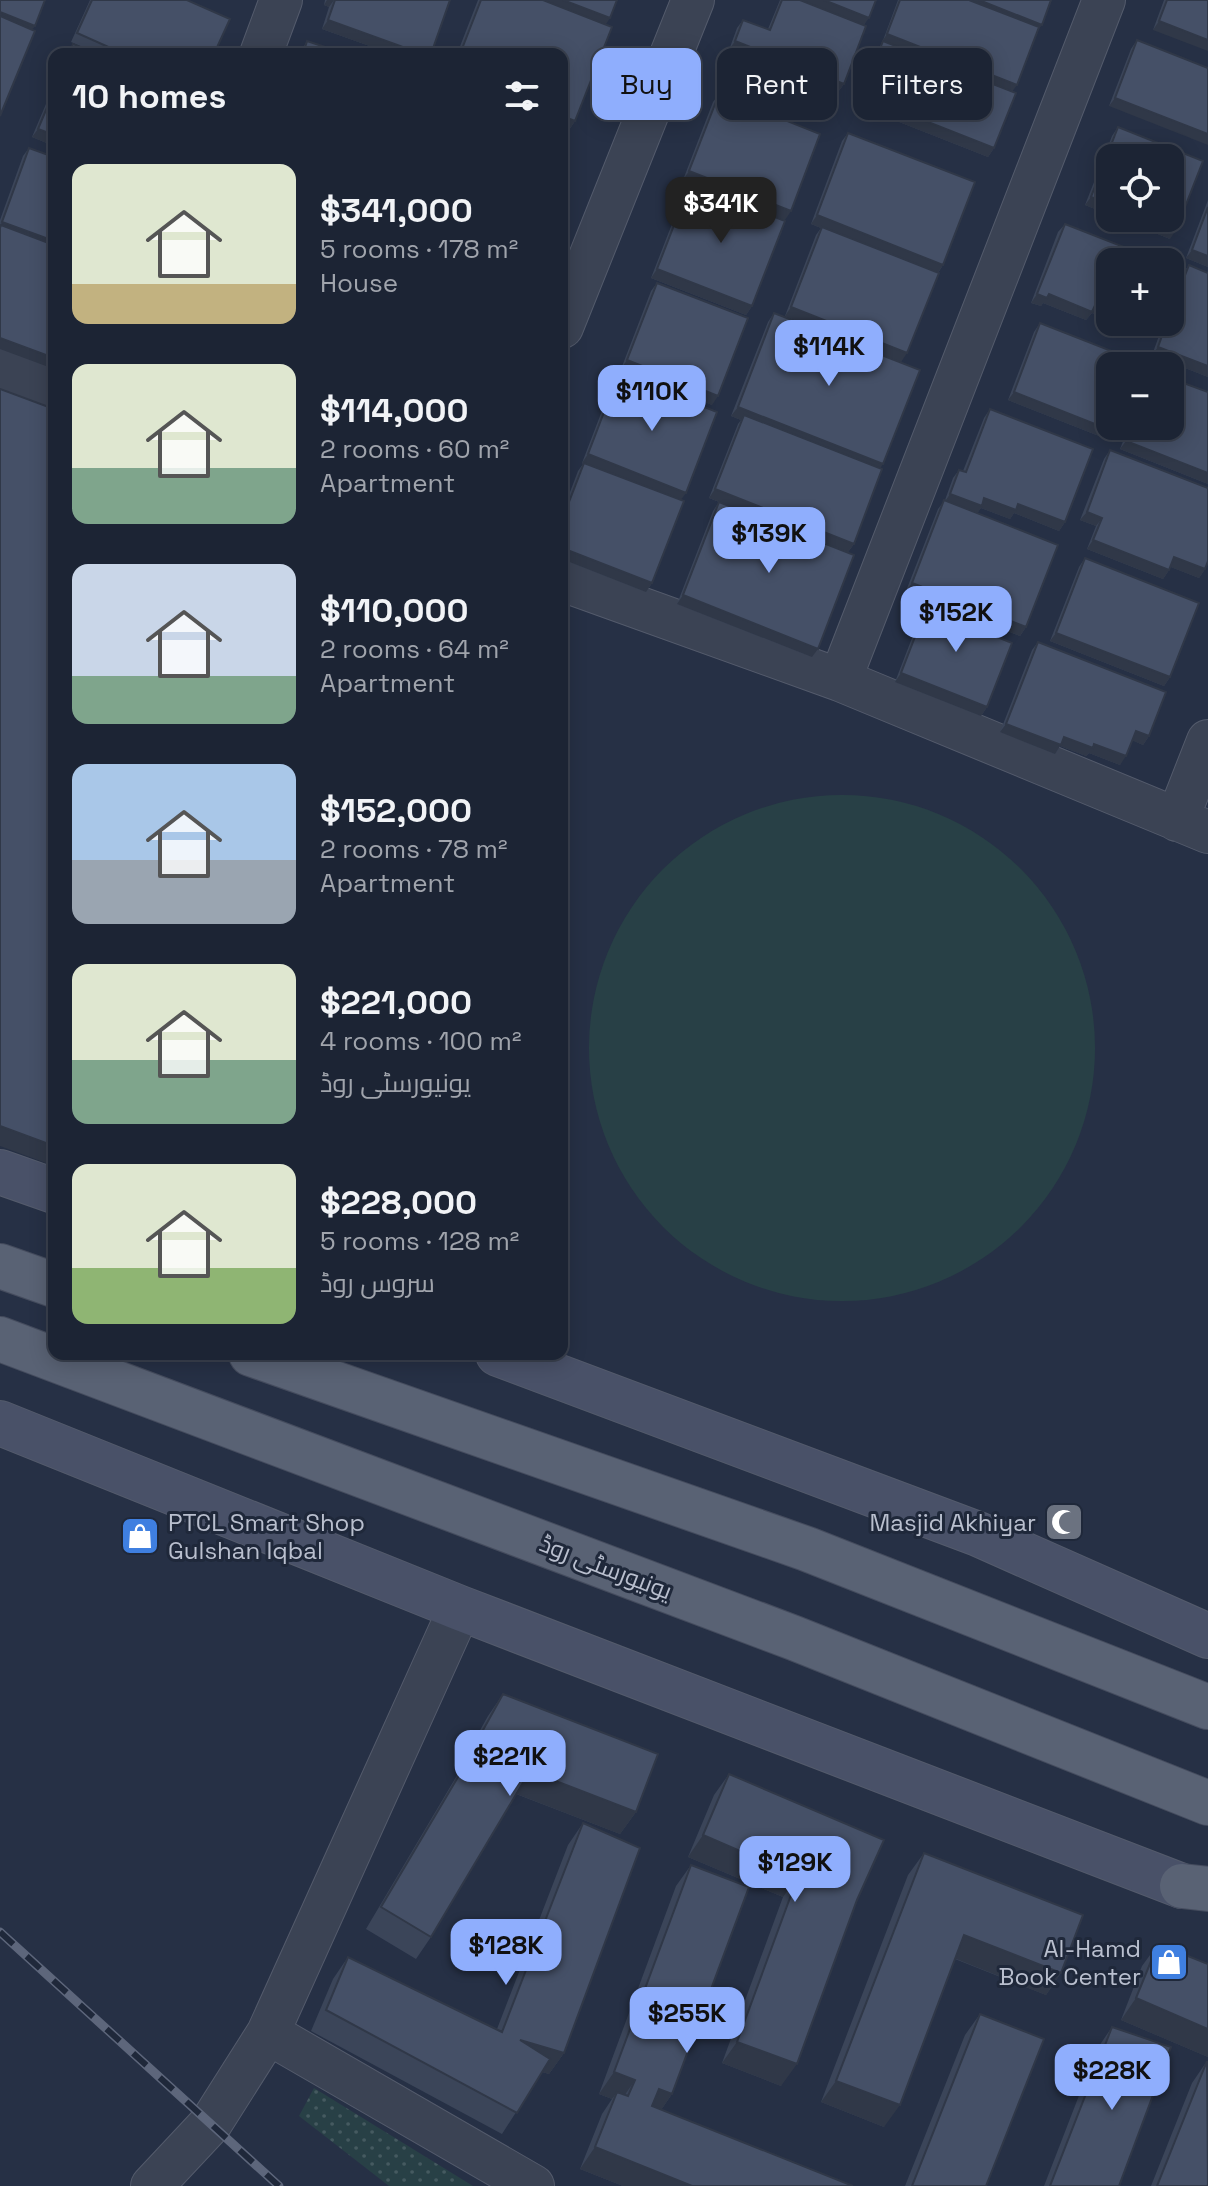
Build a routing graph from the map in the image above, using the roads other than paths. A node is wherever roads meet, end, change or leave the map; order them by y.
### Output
1 (281, 0) edge
2 (693, 0) edge
3 (1104, 0) edge
4 (263, 48) edge
5 (568, 312) edge
6 (0, 367) edge
7 (48, 386) edge
8 (568, 582) edge
9 (840, 680) junction
10 (1208, 741) edge
11 (1192, 826) edge
12 (0, 1172) edge
13 (48, 1189) edge
14 (0, 1266) edge
15 (48, 1283) edge
16 (0, 1339) edge
17 (48, 1357) edge
18 (56, 1360) edge
19 (268, 1360) edge
20 (514, 1360) edge
21 (0, 1423) edge
22 (460, 1608) junction
23 (1208, 1636) edge
24 (1208, 1707) edge
25 (1208, 1803) edge
26 (1199, 1891) edge
27 (268, 2033) junction
28 (152, 2186) edge
29 (533, 2186) edge

1 - 4 street
2 - 5 street
3 - 9 street
6 - 7 street
8 - 9 street
9 - 11 street
10 - 11 street
12 - 13 street
14 - 15 main road
16 - 17 main road, یونیورسٹی روڈ
18 - 25 main road, یونیورسٹی روڈ
19 - 24 main road
20 - 23 street
21 - 22 street
22 - 26 street
22 - 27 street
27 - 28 street
27 - 29 street

